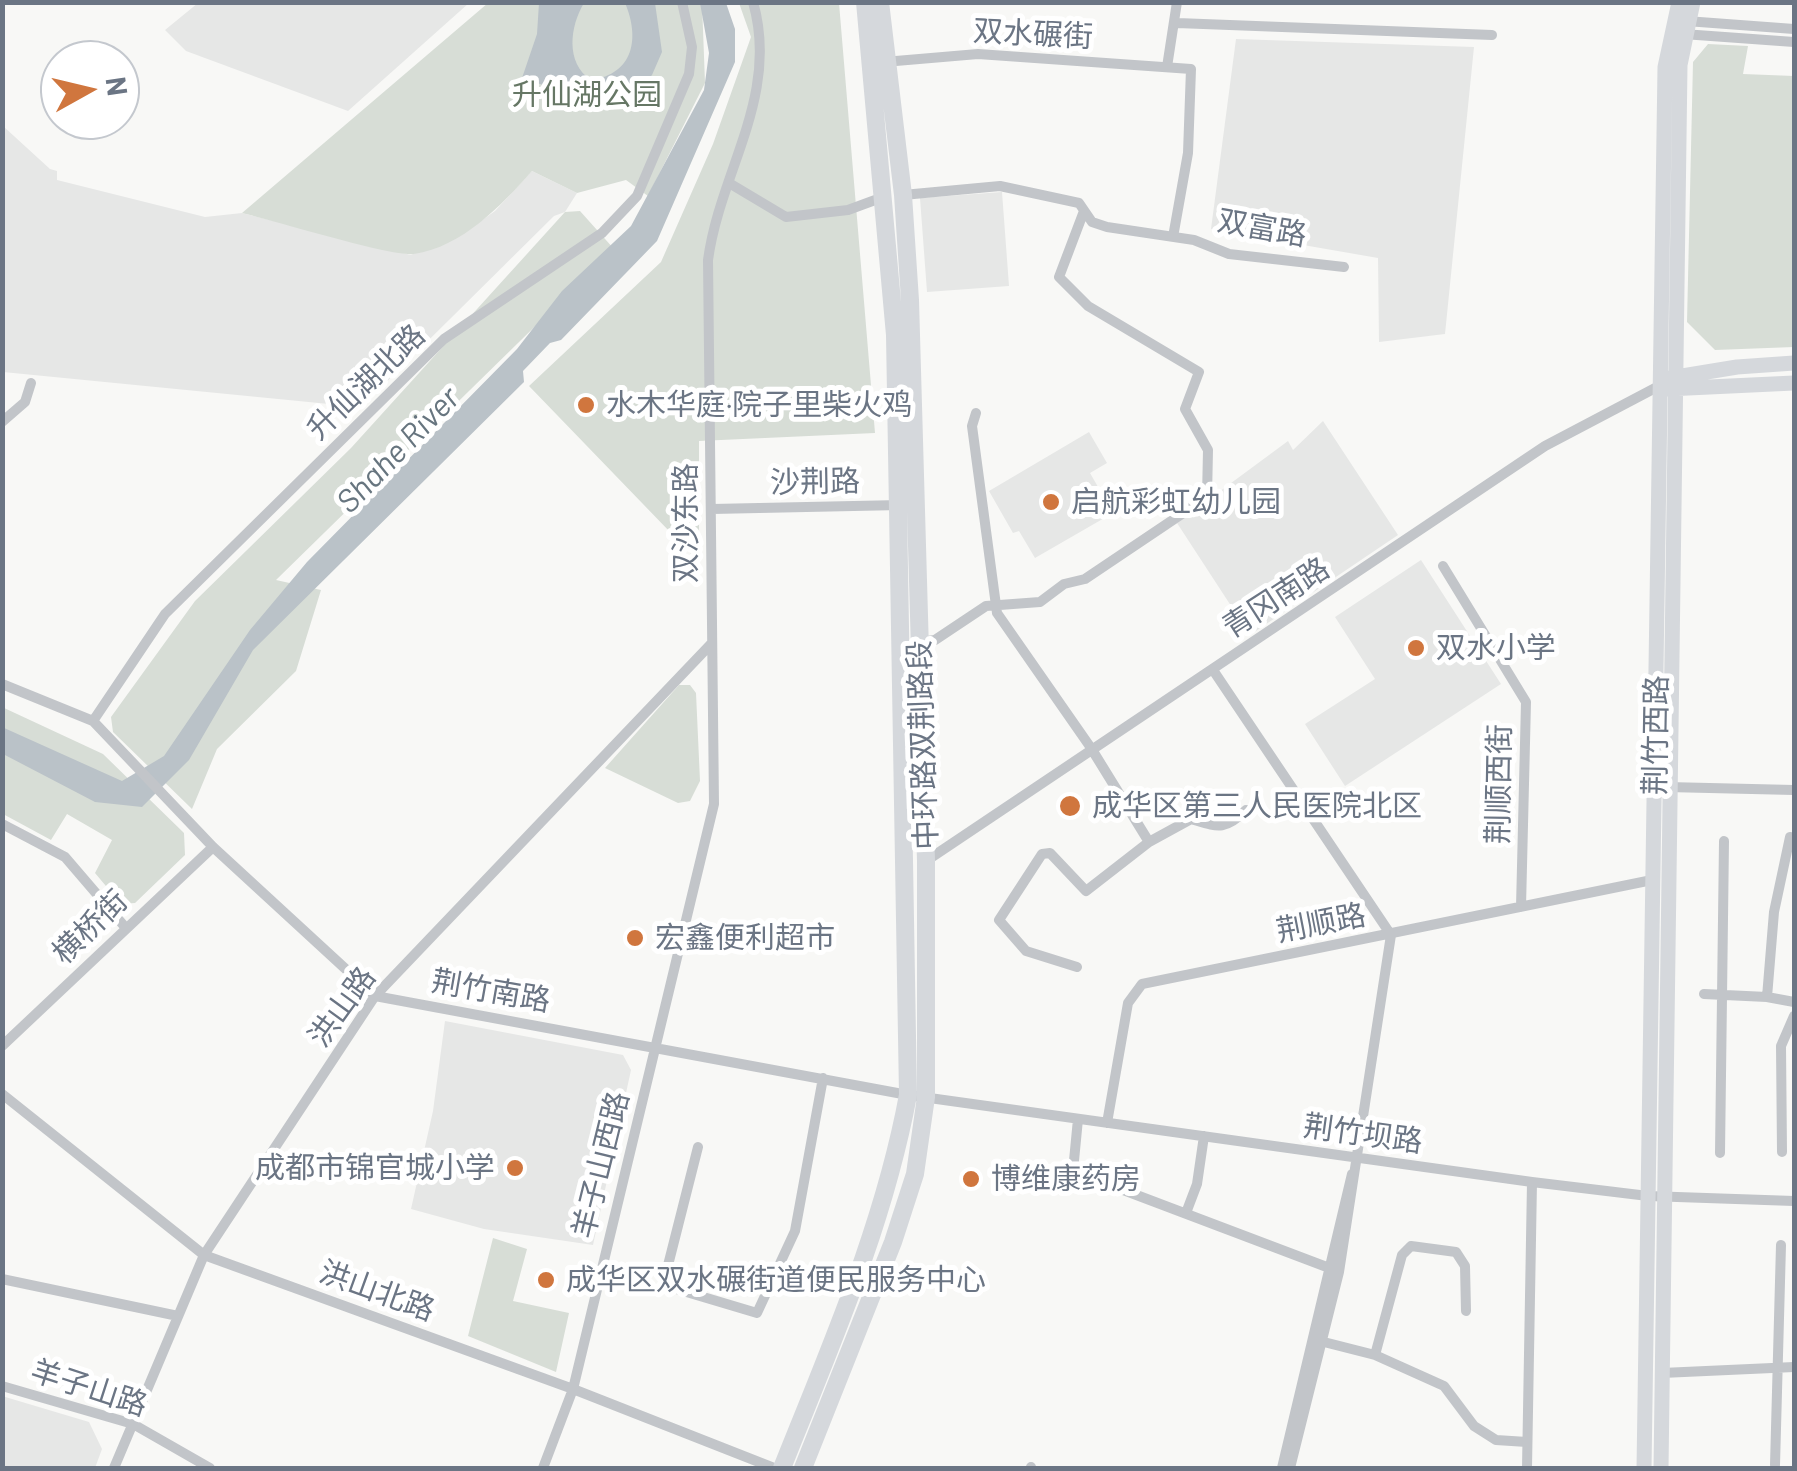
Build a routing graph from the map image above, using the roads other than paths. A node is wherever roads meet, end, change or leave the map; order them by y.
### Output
1 (682, 2) edge
2 (754, 2) edge
3 (865, 2) edge
4 (880, 2) edge
5 (1178, 2) edge
6 (1678, 2) edge
7 (1693, 2) edge
8 (1176, 23) junction
9 (1681, 27) junction
10 (1794, 29) edge
11 (1492, 35) dead end
12 (1794, 42) edge
13 (880, 62) junction
14 (1167, 67) junction
15 (1191, 69) joint
16 (729, 183) junction
17 (894, 195) junction
18 (1084, 212) junction
19 (1172, 237) junction
20 (1344, 266) dead end
21 (1794, 364) edge
22 (31, 383) dead end
23 (1676, 383) junction
24 (1794, 383) edge
25 (1658, 386) junction
26 (976, 413) dead end
27 (2, 422) edge
28 (918, 504) junction
29 (898, 505) junction
30 (712, 509) junction
31 (1443, 566) dead end
32 (996, 605) junction
33 (920, 642) junction
34 (710, 644) junction
35 (1212, 670) junction
36 (2, 684) edge
37 (93, 721) junction
38 (1091, 748) junction
39 (1663, 787) junction
40 (1794, 790) edge
41 (1246, 810) dead end
42 (2, 824) edge
43 (1790, 838) dead end
44 (1724, 841) dead end
45 (1148, 842) junction
46 (213, 847) junction
47 (926, 861) junction
48 (1652, 880) junction
49 (1521, 906) junction
50 (125, 927) junction
51 (1391, 934) junction
52 (1078, 967) dead end
53 (1704, 994) dead end
54 (1722, 995) junction
55 (376, 996) junction
56 (1767, 997) junction
57 (1794, 1002) edge
58 (1794, 1016) edge
59 (2, 1046) edge
60 (656, 1046) junction
61 (823, 1078) junction
62 (2, 1094) edge
63 (917, 1096) junction
64 (1078, 1118) junction
65 (1107, 1123) junction
66 (1204, 1136) junction
67 (698, 1148) dead end
68 (1782, 1152) dead end
69 (1720, 1154) dead end
70 (1358, 1159) junction
71 (1532, 1182) junction
72 (1656, 1196) junction
73 (1794, 1201) edge
74 (1186, 1213) junction
75 (1781, 1245) dead end
76 (204, 1255) junction
77 (1332, 1269) junction
78 (2, 1279) edge
79 (1466, 1310) dead end
80 (178, 1316) junction
81 (1318, 1341) junction
82 (1374, 1355) junction
83 (1794, 1367) edge
84 (1780, 1368) junction
85 (1662, 1372) junction
86 (2, 1386) edge
87 (574, 1389) junction
88 (133, 1424) junction
89 (1527, 1442) junction
90 (1775, 1465) dead end
91 (114, 1468) edge
92 (210, 1468) edge
93 (543, 1468) edge
94 (774, 1468) edge
95 (782, 1468) edge
96 (803, 1468) edge
97 (1282, 1468) edge
98 (1290, 1468) edge
99 (1527, 1468) edge
100 (1644, 1468) edge
101 (1661, 1468) edge

1 - 37 street, 升仙湖北路
2 - 16 street, 双沙东路
3 - 13 main road, 中环路双荆路段
4 - 13 main road, 中环路双荆路段
5 - 8 street
6 - 9 main road, 荆竹西路
7 - 9 main road, 荆竹西路
8 - 11 street
8 - 14 street
9 - 10 street
9 - 12 street
9 - 23 main road, 荆竹西路
9 - 25 main road, 荆竹西路
13 - 14 street, 双水碾街
13 - 17 main road, 中环路双荆路段
14 - 15 street, 双水碾街
15 - 19 street, 双富路
16 - 17 street, 双富路
16 - 30 street, 双沙东路
17 - 18 street, 双富路
17 - 28 main road, 中环路双荆路段
17 - 29 main road, 中环路双荆路段
18 - 19 street, 双富路
18 - 32 street
19 - 20 street, 双富路
21 - 23 main road
22 - 27 street
23 - 24 main road
23 - 25 main road
23 - 39 main road, 荆竹西路
25 - 35 street, 青冈南路
25 - 39 main road, 荆竹西路
26 - 32 street
28 - 29 street, 沙荆路
28 - 33 main road, 中环路双荆路段
29 - 30 street, 沙荆路
29 - 63 main road, 中环路双荆路段
30 - 34 street, 双沙东路
31 - 49 street, 荆顺西街
32 - 33 street
32 - 38 street
33 - 47 main road, 中环路双荆路段
34 - 55 street, 洪山路
34 - 60 street, 双沙东路
35 - 38 street, 青冈南路
35 - 51 street
36 - 37 street
37 - 46 street
38 - 45 street
38 - 47 street, 青冈南路
39 - 40 street
39 - 48 main road, 荆竹西路
39 - 72 main road, 荆竹西路
41 - 45 street
42 - 50 street
43 - 56 street
44 - 54 street
45 - 52 street
46 - 50 street, 横桥街
46 - 55 street
47 - 63 main road, 中环路双荆路段
48 - 49 street, 荆顺路
48 - 72 main road, 荆竹西路
49 - 51 street, 荆顺路
50 - 59 street, 横桥街
51 - 65 street, 荆顺路
51 - 70 street
53 - 54 street
54 - 56 street
54 - 69 street
55 - 60 street, 荆竹南路
55 - 76 street, 洪山路
56 - 57 street
58 - 68 street
60 - 61 street, 荆竹南路
60 - 87 street, 羊子山西路
61 - 63 street, 荆竹南路
61 - 67 street
62 - 76 street, 洪山北路
63 - 64 street, 荆竹坝路
63 - 95 main road, 中环路双荆路段
63 - 96 main road, 中环路双荆路段
64 - 65 street, 荆竹坝路
64 - 74 street
65 - 66 street, 荆竹坝路
66 - 70 street, 荆竹坝路
66 - 74 street
70 - 71 street, 荆竹坝路
70 - 77 street
70 - 81 street
71 - 72 street, 荆竹坝路
71 - 89 street
72 - 73 street, 荆竹坝路
72 - 85 main road, 荆竹西路
72 - 100 main road, 荆竹西路
74 - 77 street
75 - 84 street
76 - 80 street, 洪山路
76 - 87 street, 洪山北路
77 - 81 street
78 - 80 street
79 - 82 street
80 - 88 street, 洪山路
81 - 82 street
81 - 97 street
81 - 98 street
82 - 89 street
83 - 84 street
84 - 85 street
84 - 90 street
85 - 101 main road, 荆竹西路
86 - 88 street, 羊子山路
87 - 93 street, 羊子山西路
87 - 94 street, 洪山北路
88 - 91 street, 洪山路
88 - 92 street, 羊子山路
89 - 99 street

